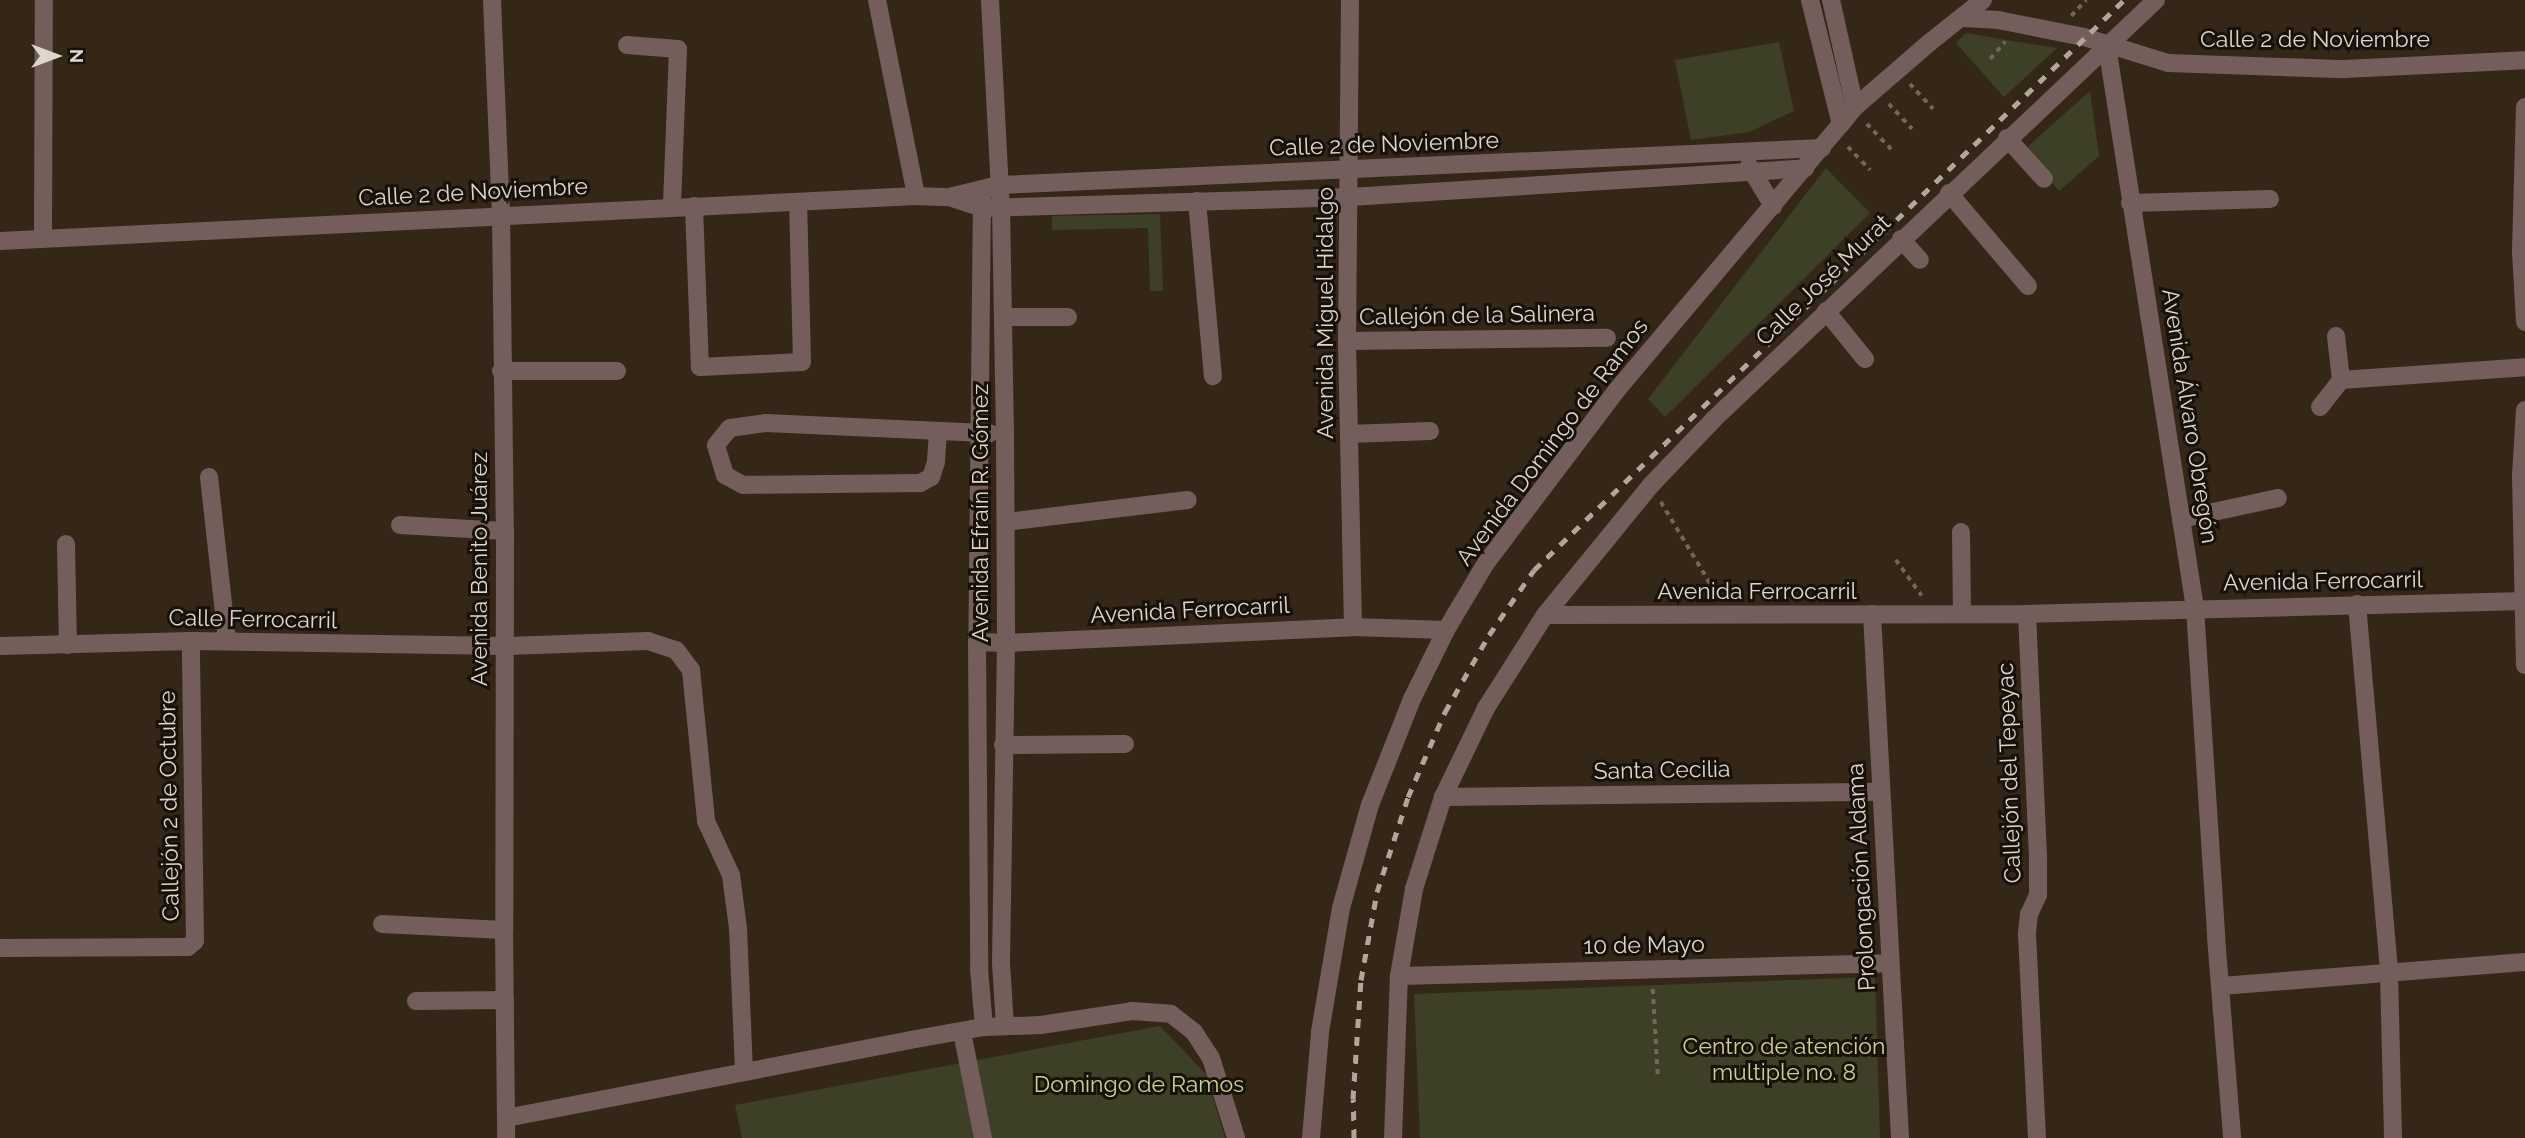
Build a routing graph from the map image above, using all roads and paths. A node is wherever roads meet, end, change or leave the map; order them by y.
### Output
1 (44, 0) edge
2 (492, 0) edge
3 (877, 0) edge
4 (990, 0) edge
5 (1350, 0) edge
6 (1810, 0) edge
7 (1831, 0) edge
8 (1983, 0) edge
9 (2156, 0) edge
10 (1962, 18) junction
11 (627, 45) dead end
12 (2107, 46) junction
13 (2525, 60) edge
14 (1906, 80) dead end
15 (1885, 100) dead end
16 (2525, 107) edge
17 (1933, 108) dead end
18 (1860, 113) junction
19 (1912, 129) dead end
20 (1841, 132) junction
21 (2007, 138) junction
22 (1822, 148) junction
23 (1891, 149) dead end
24 (1742, 154) junction
25 (1805, 168) junction
26 (1870, 170) dead end
27 (1350, 171) junction
28 (1752, 172) junction
29 (2043, 179) dead end
30 (990, 186) junction
31 (1949, 193) junction
32 (916, 196) junction
33 (949, 197) junction
34 (1349, 197) junction
35 (2270, 199) dead end
36 (1197, 201) junction
37 (798, 202) junction
38 (2130, 203) junction
39 (694, 206) junction
40 (1773, 206) junction
41 (673, 207) junction
42 (991, 208) junction
43 (501, 214) junction
44 (43, 238) junction
45 (1901, 239) junction
46 (0, 241) edge
47 (1920, 260) dead end
48 (2028, 286) dead end
49 (1826, 311) junction
50 (1003, 317) junction
51 (1068, 317) dead end
52 (2525, 322) edge
53 (2336, 336) dead end
54 (1607, 338) dead end
55 (1347, 341) junction
56 (1865, 359) dead end
57 (2525, 368) edge
58 (501, 371) junction
59 (617, 371) dead end
60 (1213, 376) dead end
61 (2341, 380) junction
62 (2320, 407) dead end
63 (2525, 410) edge
64 (1430, 431) dead end
65 (939, 432) junction
66 (980, 433) junction
67 (1349, 434) junction
68 (1005, 435) junction
69 (209, 477) dead end
70 (1651, 485) junction
71 (2278, 498) dead end
72 (1188, 500) dead end
73 (2181, 519) junction
74 (1006, 522) junction
75 (400, 525) dead end
76 (505, 531) junction
77 (1961, 532) dead end
78 (66, 544) dead end
79 (1896, 560) dead end
80 (2524, 601) edge
81 (2357, 604) junction
82 (2195, 608) junction
83 (1872, 614) junction
84 (1936, 614) junction
85 (1962, 614) junction
86 (2027, 614) junction
87 (1545, 615) junction
88 (1730, 617) junction
89 (1353, 627) junction
90 (1446, 630) junction
91 (191, 641) junction
92 (227, 641) junction
93 (977, 642) junction
94 (1006, 643) junction
95 (68, 645) junction
96 (0, 646) edge
97 (505, 646) junction
98 (2525, 665) edge
99 (1003, 744) junction
100 (1125, 744) dead end
101 (1880, 792) junction
102 (1443, 797) junction
103 (382, 923) dead end
104 (504, 930) junction
105 (0, 948) edge
106 (2525, 962) edge
107 (1890, 963) junction
108 (1653, 969) junction
109 (2389, 973) junction
110 (1399, 976) junction
111 (2221, 986) junction
112 (505, 1000) junction
113 (415, 1001) dead end
114 (1005, 1026) junction
115 (984, 1027) junction
116 (962, 1032) junction
117 (744, 1072) junction
118 (1658, 1076) dead end
119 (506, 1118) junction
120 (506, 1138) edge
121 (983, 1138) edge
122 (1236, 1138) edge
123 (1311, 1138) edge
124 (1393, 1138) edge
125 (1900, 1138) edge
126 (2037, 1138) edge
127 (2232, 1138) edge
128 (2393, 1138) edge

1 - 44 street
2 - 43 street, Avenida Benito Juárez
3 - 32 street
4 - 30 street, Avenida Efraín R. Gómez
5 - 27 street, Avenida Miguel Hidalgo
6 - 20 street
7 - 18 street
8 - 10 street, Avenida Domingo de Ramos
9 - 12 street, Calle José Murat
10 - 12 street
10 - 18 street, Avenida Domingo de Ramos
11 - 41 street
12 - 13 street, Calle 2 de Noviembre
12 - 21 street, Calle José Murat
12 - 38 street, Avenida Álvaro Obregón
14 - 17 path
15 - 19 path
16 - 52 street
18 - 20 street, Avenida Domingo de Ramos
18 - 23 path
20 - 22 street, Avenida Domingo de Ramos
20 - 26 path
21 - 29 street
21 - 31 street, Calle José Murat
22 - 24 street, Calle 2 de Noviembre
22 - 25 street, Avenida Domingo de Ramos
24 - 27 street, Calle 2 de Noviembre
24 - 28 street
25 - 28 street, Calle 2 de Noviembre
25 - 40 street, Avenida Domingo de Ramos
27 - 30 street, Calle 2 de Noviembre
27 - 34 street, Avenida Miguel Hidalgo
28 - 34 street, Calle 2 de Noviembre
28 - 40 street
30 - 33 street, Calle 2 de Noviembre
30 - 42 street, Avenida Efraín R. Gómez
31 - 45 street, Calle José Murat
31 - 48 street
32 - 33 street, Calle 2 de Noviembre
32 - 37 street, Calle 2 de Noviembre
33 - 42 street, Calle 2 de Noviembre
34 - 36 street, Calle 2 de Noviembre
34 - 55 street, Avenida Miguel Hidalgo
35 - 38 street
36 - 42 street, Calle 2 de Noviembre
36 - 60 street
37 - 39 street, Calle 2 de Noviembre
37 - 39 street
38 - 73 street, Avenida Álvaro Obregón
39 - 41 street, Calle 2 de Noviembre
40 - 90 street, Avenida Domingo de Ramos
41 - 43 street, Calle 2 de Noviembre
42 - 50 street, Avenida Efraín R. Gómez
42 - 66 street, Avenida Efraín R. Gómez
43 - 44 street, Calle 2 de Noviembre
43 - 58 street, Avenida Benito Juárez
44 - 46 street, Calle 2 de Noviembre
45 - 47 street
45 - 49 street, Calle José Murat
49 - 56 street
49 - 70 street, Calle José Murat
50 - 51 street
50 - 68 street, Avenida Efraín R. Gómez
53 - 61 street
54 - 55 street, Callejón de la Salinera
55 - 67 street, Avenida Miguel Hidalgo
57 - 61 street
58 - 59 street
58 - 76 street, Avenida Benito Juárez
61 - 62 street
63 - 80 street
64 - 67 street
65 - 65 street
65 - 66 street
66 - 68 street
66 - 93 street, Avenida Efraín R. Gómez
67 - 89 street, Avenida Miguel Hidalgo
68 - 74 street, Avenida Efraín R. Gómez
69 - 92 street
70 - 87 street, Calle José Murat
70 - 88 path
71 - 73 street
72 - 74 street
73 - 82 street, Avenida Álvaro Obregón
74 - 94 street, Avenida Efraín R. Gómez
75 - 76 street
76 - 97 street, Avenida Benito Juárez
77 - 85 street
78 - 95 street
79 - 84 path
80 - 81 street, Avenida Ferrocarril
80 - 98 street
81 - 82 street, Avenida Ferrocarril
81 - 109 street
82 - 86 street, Avenida Ferrocarril
82 - 111 street, Avenida Álvaro Obregón
83 - 84 street, Avenida Ferrocarril
83 - 88 street, Avenida Ferrocarril
83 - 101 street, Prolongación Aldama
84 - 85 street, Avenida Ferrocarril
85 - 86 street, Avenida Ferrocarril
86 - 126 street, Callejón del Tepeyac
87 - 88 street, Avenida Ferrocarril
87 - 102 street
89 - 90 street, Avenida Ferrocarril
89 - 94 street, Avenida Ferrocarril
90 - 123 street, Avenida Domingo de Ramos
91 - 92 street, Calle Ferrocarril
91 - 95 street, Calle Ferrocarril
91 - 105 street, Callejón 2 de Octubre
92 - 97 street, Calle Ferrocarril
93 - 94 street, Avenida Ferrocarril
93 - 115 street, Avenida Efraín R. Gómez
94 - 99 street, Avenida Efraín R. Gómez
95 - 96 street, Calle Ferrocarril
97 - 104 street, Avenida Benito Juárez
97 - 117 street, Calle Ferrocarril
99 - 100 street
99 - 114 street, Avenida Efraín R. Gómez
101 - 102 street, Santa Cecilia
101 - 107 street, Prolongación Aldama
102 - 110 street
103 - 104 street
104 - 112 street, Avenida Benito Juárez
106 - 109 street
107 - 108 street, 10 de Mayo
107 - 125 street, Prolongación Aldama
108 - 110 street, 10 de Mayo
108 - 118 path
109 - 111 street
109 - 128 street
110 - 124 street
111 - 127 street, Avenida Álvaro Obregón
112 - 113 street
112 - 119 street, Avenida Benito Juárez
114 - 115 street
114 - 122 street
115 - 116 street
116 - 117 street
116 - 121 street
117 - 119 street
119 - 120 street, Avenida Benito Juárez

